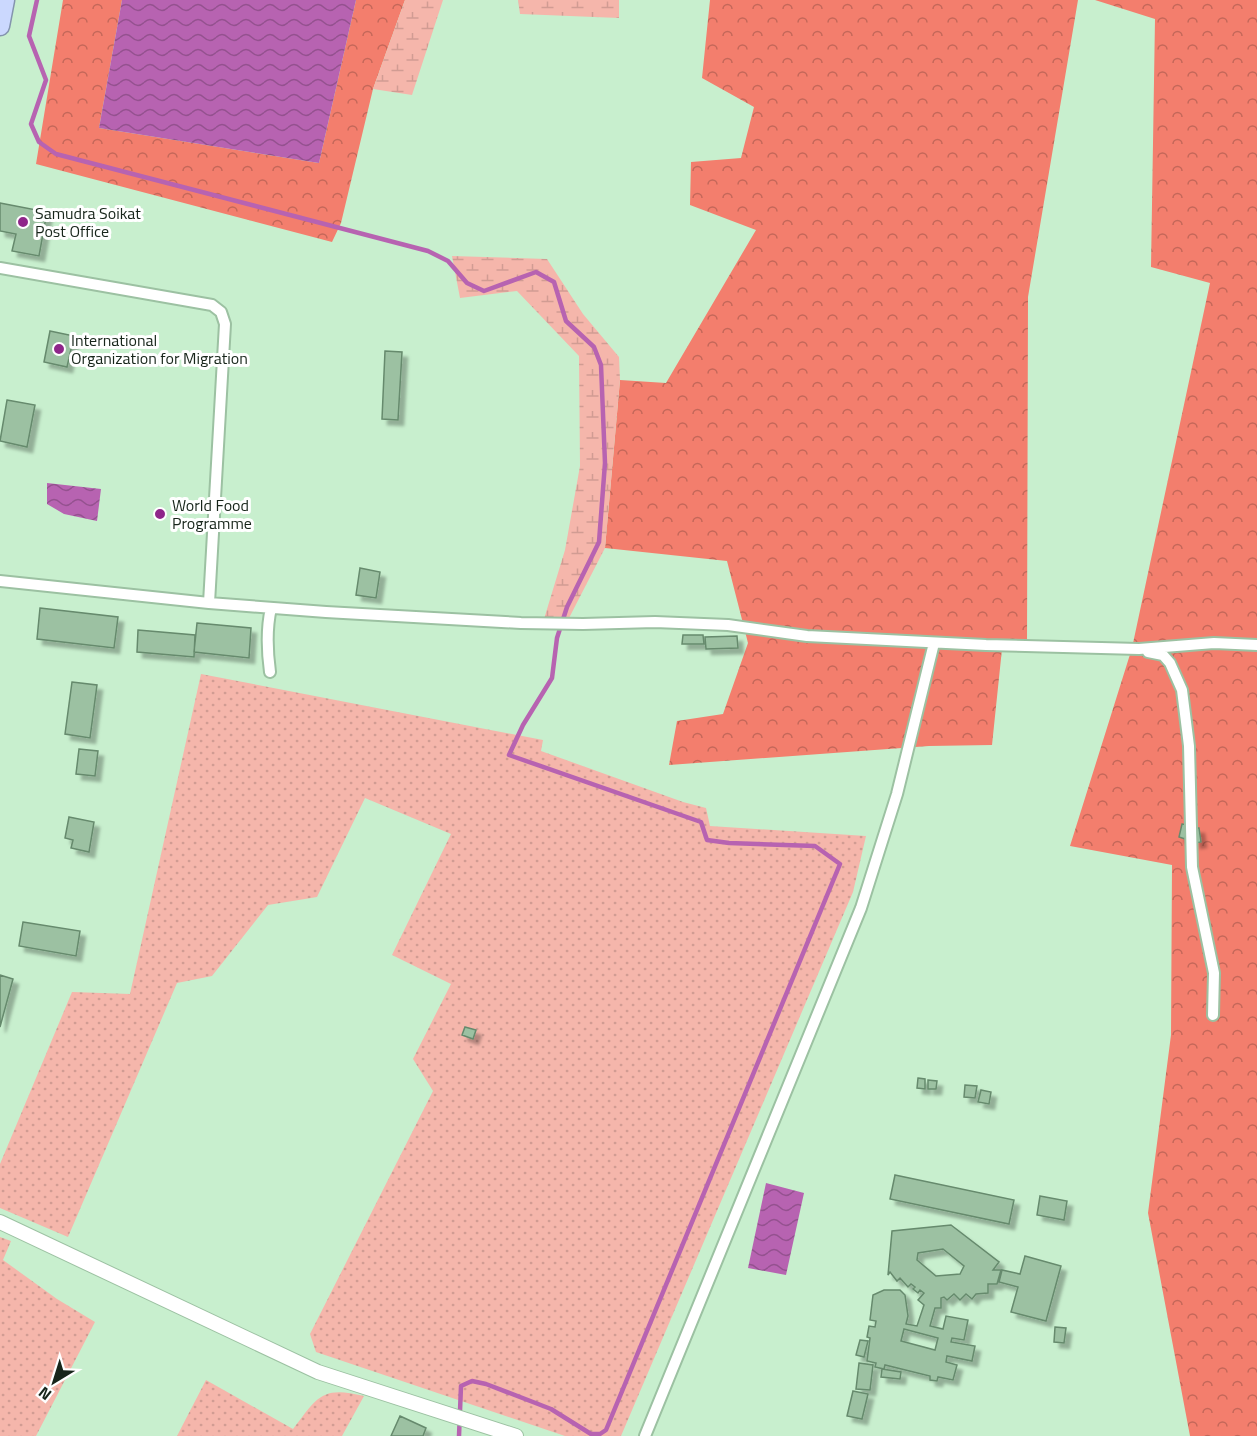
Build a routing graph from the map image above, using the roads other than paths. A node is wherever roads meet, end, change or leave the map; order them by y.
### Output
1 (5, 0) edge
2 (0, 26) edge
3 (0, 268) edge
4 (0, 581) edge
5 (209, 603) junction
6 (271, 608) junction
7 (934, 643) junction
8 (1257, 645) edge
9 (1139, 649) junction
10 (270, 672) dead end
11 (1213, 1015) dead end
12 (0, 1222) edge
13 (516, 1436) edge
14 (645, 1436) edge

1 - 2 highway
3 - 5 street
4 - 5 street
5 - 6 street
6 - 7 street
6 - 10 street
7 - 9 street
7 - 14 street
8 - 9 street
9 - 11 street
12 - 13 street

